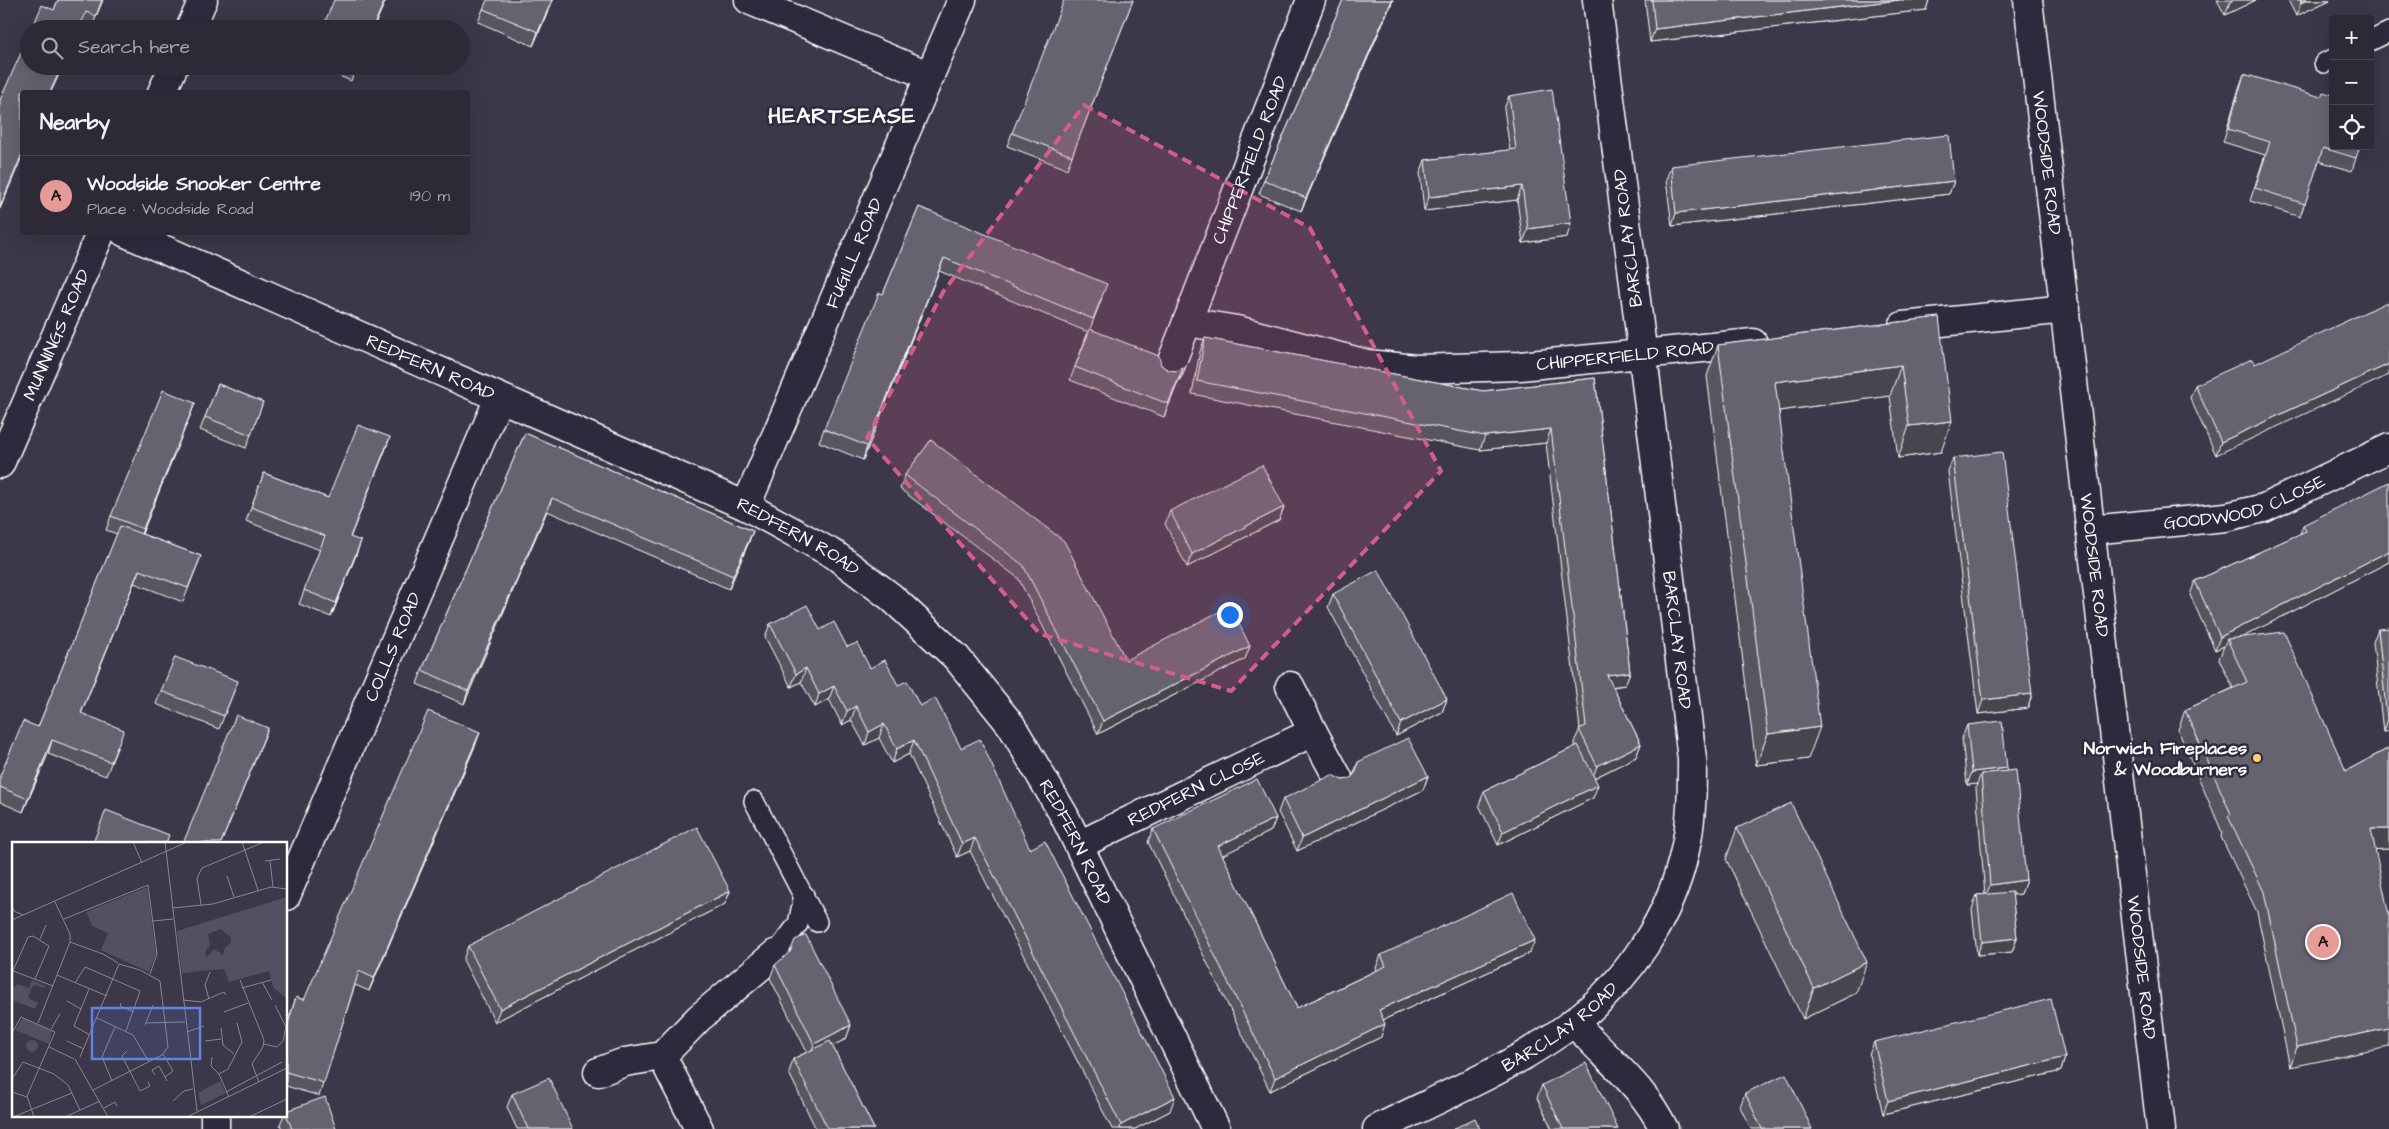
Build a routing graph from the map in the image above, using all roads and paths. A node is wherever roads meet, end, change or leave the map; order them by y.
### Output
1 (203, 0) edge
2 (750, 0) edge
3 (962, 0) edge
4 (1311, 0) edge
5 (1597, 0) edge
6 (2028, 0) edge
7 (194, 20) edge
8 (2389, 32) edge
9 (2374, 39) edge
10 (170, 75) edge
11 (930, 76) junction
12 (163, 90) edge
13 (100, 235) edge
14 (131, 235) edge
15 (2066, 309) junction
16 (1188, 322) junction
17 (1877, 329) edge
18 (1778, 340) edge
19 (1641, 355) junction
20 (1169, 369) edge
21 (499, 398) junction
22 (2389, 448) edge
23 (0, 464) edge
24 (746, 506) junction
25 (2090, 530) junction
26 (1290, 686) dead end
27 (1313, 732) junction
28 (1338, 778) edge
29 (754, 801) dead end
30 (1079, 845) junction
31 (288, 891) edge
32 (804, 894) junction
33 (818, 922) dead end
34 (775, 954) joint
35 (1574, 1022) junction
36 (662, 1056) junction
37 (598, 1072) dead end
38 (215, 1116) edge
39 (215, 1129) edge
40 (699, 1129) edge
41 (1216, 1129) edge
42 (1377, 1129) edge
43 (1664, 1129) edge
44 (2161, 1129) edge

1 - 7 street
2 - 11 street
3 - 11 street, FUGILL ROAD
4 - 16 street, CHIPPERFIELD ROAD
5 - 19 street, BARCLAY ROAD
6 - 15 street, WOODSIDE ROAD
8 - 9 lane
10 - 12 street
11 - 24 street, FUGILL ROAD
13 - 23 street, MUNNINGS ROAD
14 - 21 street, REDFERN ROAD
15 - 17 street
15 - 25 street, WOODSIDE ROAD
16 - 19 street, CHIPPERFIELD ROAD
16 - 20 street, CHIPPERFIELD ROAD
18 - 19 street, CHIPPERFIELD ROAD
19 - 35 street, BARCLAY ROAD
21 - 24 street, REDFERN ROAD
21 - 31 street, COLLS ROAD
22 - 25 street, GOODWOOD CLOSE
24 - 30 street, REDFERN ROAD
25 - 44 street, WOODSIDE ROAD
26 - 27 street
27 - 28 street
27 - 30 street, REDFERN CLOSE
29 - 32 lane
30 - 41 street, REDFERN ROAD
32 - 33 lane
32 - 34 lane
34 - 36 street
35 - 42 street, BARCLAY ROAD
35 - 43 street
36 - 37 street
36 - 40 street
38 - 39 street

